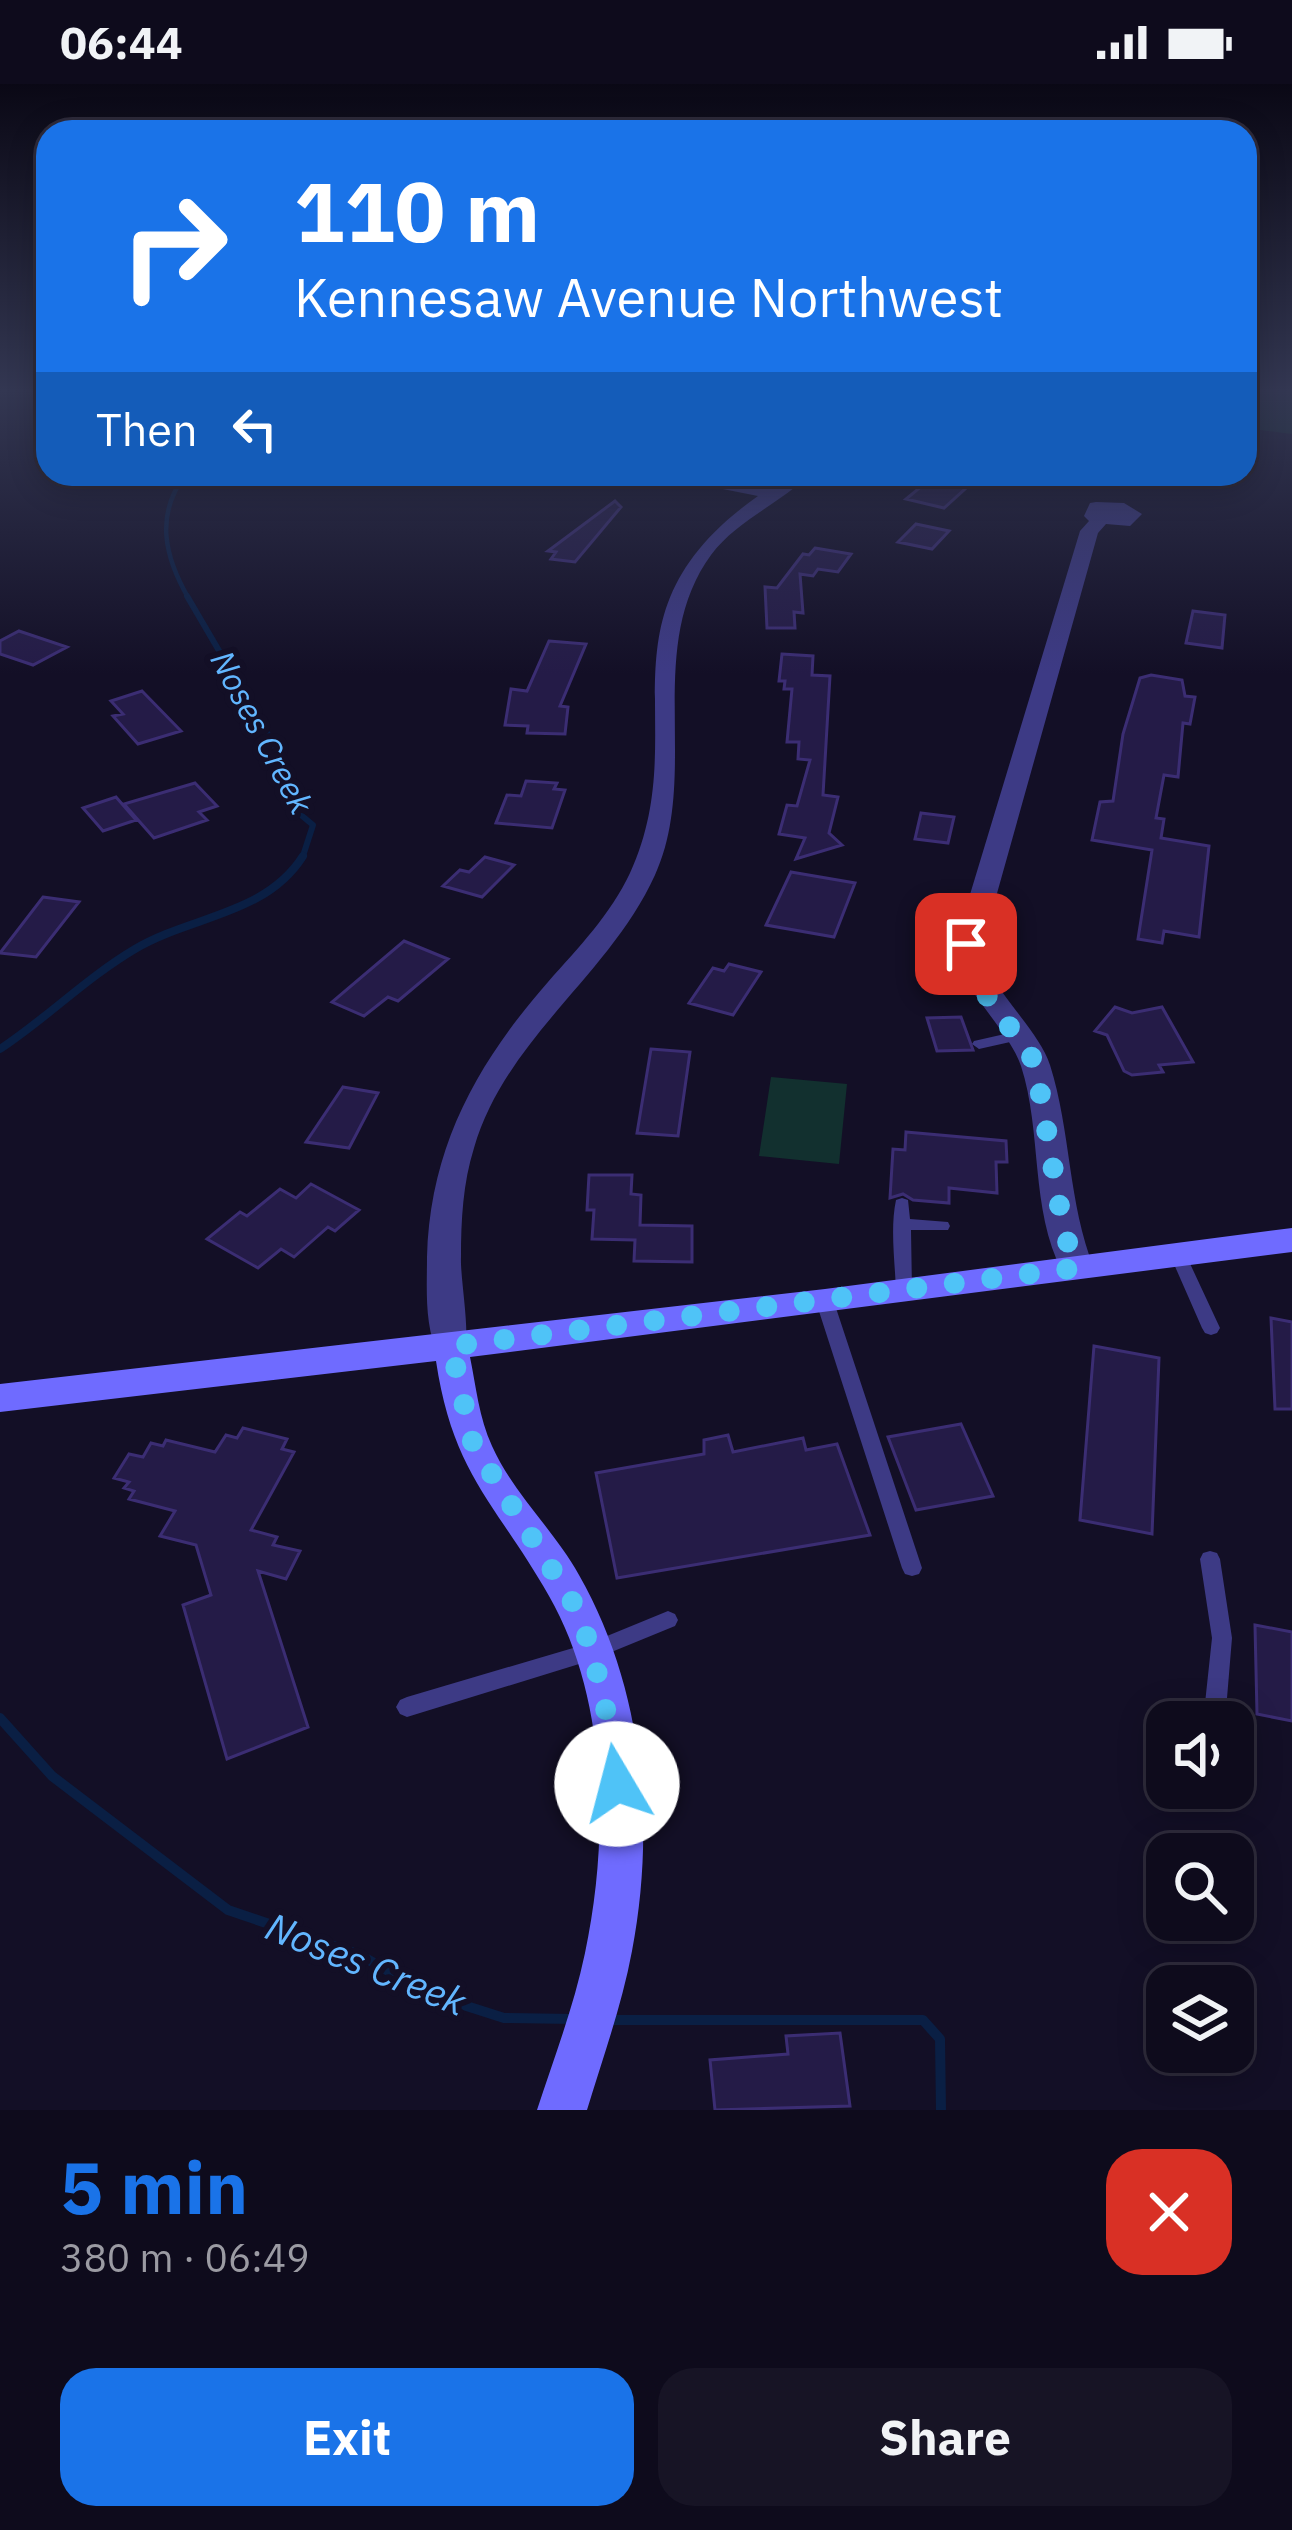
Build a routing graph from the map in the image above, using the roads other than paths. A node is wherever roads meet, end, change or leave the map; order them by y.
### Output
1 (731, 486) edge
2 (785, 486) edge
3 (775, 493) junction
4 (1100, 520) dead end
5 (1018, 1036) junction
6 (979, 1044) dead end
7 (942, 1226) dead end
8 (1292, 1240) edge
9 (1178, 1255) junction
10 (1077, 1268) junction
11 (904, 1291) junction
12 (825, 1302) junction
13 (1210, 1328) dead end
14 (451, 1346) junction
15 (0, 1398) edge
16 (1210, 1559) dead end
17 (912, 1568) dead end
18 (668, 1620) dead end
19 (592, 1651) junction
20 (1216, 1701) edge
21 (407, 1707) dead end
22 (562, 2110) edge

1 - 3 street
2 - 3 street
3 - 14 street
4 - 5 street
5 - 6 lane
5 - 10 street
7 - 11 lane
8 - 9 street
9 - 10 street
9 - 13 lane
10 - 11 street
11 - 12 street
12 - 14 street
12 - 17 lane
14 - 15 street
14 - 19 street
16 - 20 lane
18 - 19 lane
19 - 21 lane
19 - 22 street

